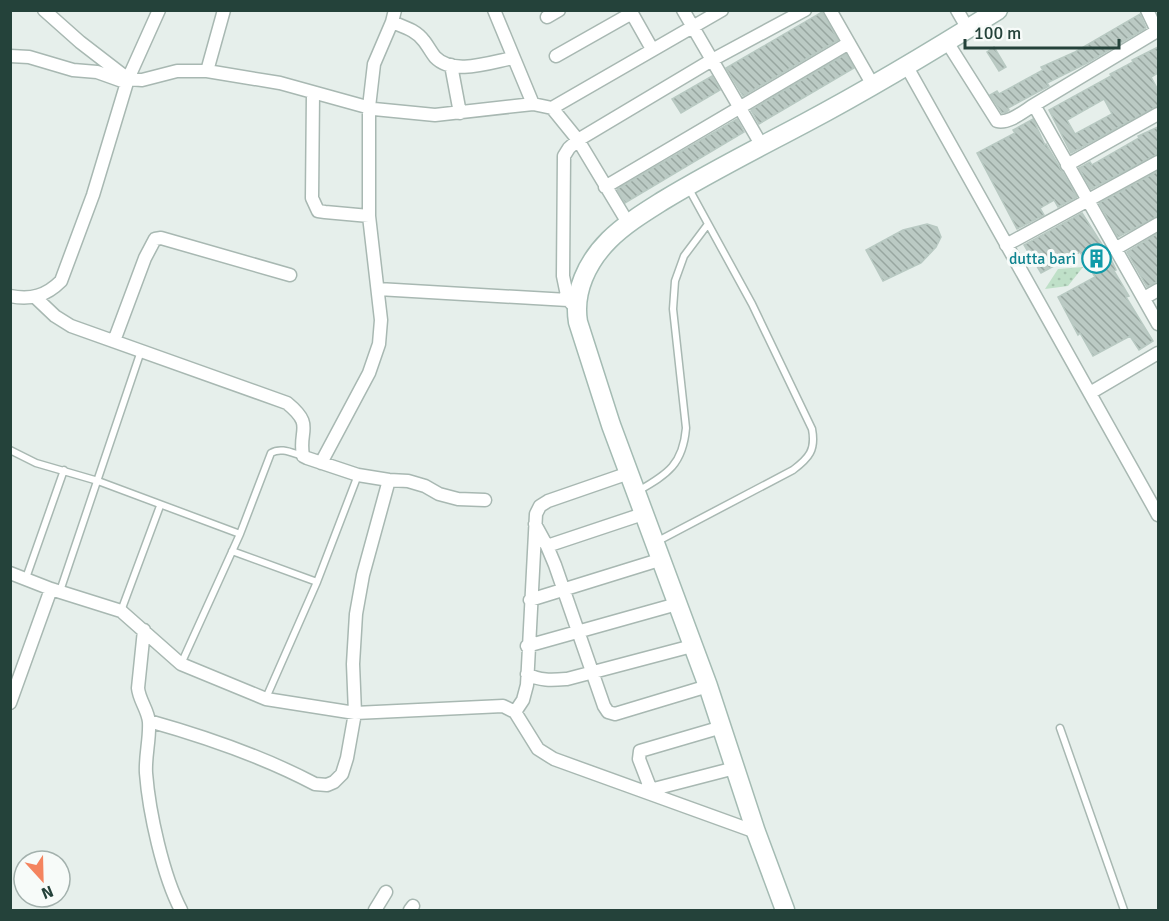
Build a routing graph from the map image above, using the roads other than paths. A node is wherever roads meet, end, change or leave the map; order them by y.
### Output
1 (44, 10) edge
2 (159, 10) edge
3 (224, 10) edge
4 (494, 10) edge
5 (559, 10) edge
6 (683, 10) edge
7 (722, 10) edge
8 (805, 10) edge
9 (830, 10) edge
10 (957, 10) edge
11 (998, 10) edge
12 (1146, 10) edge
13 (631, 12) edge
14 (393, 16) edge
15 (547, 17) dead end
16 (692, 27) junction
17 (968, 29) junction
18 (1158, 31) edge
19 (947, 42) junction
20 (849, 43) junction
21 (652, 49) junction
22 (10, 56) edge
23 (556, 56) dead end
24 (513, 58) junction
25 (712, 60) junction
26 (452, 65) junction
27 (906, 67) junction
28 (207, 70) junction
29 (128, 80) junction
30 (874, 87) junction
31 (313, 93) junction
32 (533, 104) junction
33 (1034, 105) junction
34 (369, 107) junction
35 (552, 108) junction
36 (739, 108) junction
37 (460, 113) junction
38 (1158, 114) edge
39 (578, 140) junction
40 (762, 146) junction
41 (1158, 162) edge
42 (1067, 165) junction
43 (688, 186) junction
44 (605, 187) junction
45 (1088, 201) junction
46 (369, 216) junction
47 (628, 223) junction
48 (708, 224) junction
49 (1158, 224) edge
50 (1006, 245) junction
51 (1115, 249) junction
52 (290, 275) dead end
53 (378, 289) junction
54 (1158, 290) edge
55 (10, 296) edge
56 (35, 297) junction
57 (1144, 298) junction
58 (572, 303) junction
59 (1158, 324) edge
60 (114, 341) junction
61 (141, 351) junction
62 (1158, 353) edge
63 (1090, 393) junction
64 (10, 450) edge
65 (303, 456) junction
66 (321, 463) junction
67 (64, 470) junction
68 (629, 473) junction
69 (358, 475) junction
70 (389, 480) junction
71 (98, 481) junction
72 (636, 492) junction
73 (486, 500) dead end
74 (160, 506) junction
75 (643, 514) junction
76 (1158, 514) edge
77 (535, 524) junction
78 (240, 534) junction
79 (547, 546) junction
80 (232, 551) junction
81 (656, 552) junction
82 (10, 573) edge
83 (26, 578) junction
84 (317, 582) junction
85 (55, 590) junction
86 (564, 591) junction
87 (530, 600) junction
88 (677, 604) junction
89 (121, 611) junction
90 (144, 630) junction
91 (579, 632) junction
92 (527, 646) junction
93 (692, 646) junction
94 (181, 664) junction
95 (593, 673) junction
96 (527, 674) junction
97 (708, 687) junction
98 (266, 699) junction
99 (10, 703) edge
100 (515, 712) junction
101 (355, 713) junction
102 (149, 721) junction
103 (722, 727) junction
104 (1060, 728) dead end
105 (735, 768) junction
106 (648, 790) junction
107 (756, 832) junction
108 (386, 892) dead end
109 (182, 910) edge
110 (375, 910) edge
111 (784, 910) edge
112 (1124, 910) edge

1 - 29 street
2 - 29 street
3 - 28 street
4 - 24 street
5 - 15 street
6 - 16 street
7 - 16 street
8 - 25 street
9 - 20 street
10 - 17 street
11 - 17 street
12 - 18 street
13 - 21 street
13 - 23 street
14 - 26 street
14 - 34 street
16 - 21 street
16 - 25 street
17 - 19 street
18 - 33 street
19 - 27 street
19 - 33 street
20 - 30 street
20 - 36 street
21 - 35 street
22 - 29 street
24 - 26 street
24 - 32 street
25 - 36 street
25 - 39 street
26 - 37 street
27 - 30 street
27 - 50 street
28 - 29 street
28 - 31 street
29 - 56 street
30 - 40 street
31 - 34 street
31 - 46 street
32 - 35 street
32 - 37 street
33 - 42 street
34 - 37 street
34 - 46 street
35 - 39 street
36 - 40 street
36 - 44 street
38 - 42 street
39 - 44 street
39 - 58 street
40 - 43 street
41 - 45 street
42 - 45 street
43 - 47 street
43 - 48 lane
44 - 47 street
45 - 50 street
45 - 51 street
46 - 53 street
47 - 58 street
48 - 72 lane
48 - 81 lane
49 - 51 street
50 - 63 street
51 - 57 street
52 - 60 street
53 - 58 street
53 - 66 street
54 - 57 street
55 - 56 street
56 - 60 street
57 - 59 street
58 - 68 street
60 - 61 street
61 - 65 street
61 - 71 lane
62 - 63 street
63 - 76 street
64 - 67 lane
65 - 66 street
65 - 78 lane
66 - 69 street
67 - 71 lane
67 - 83 lane
68 - 72 street
68 - 77 street
69 - 70 street
69 - 84 lane
70 - 73 street
70 - 101 street
71 - 74 lane
71 - 85 lane
72 - 75 street
74 - 78 lane
74 - 89 lane
75 - 79 street
75 - 81 street
77 - 79 street
77 - 87 street
78 - 80 lane
79 - 86 street
80 - 84 lane
80 - 94 lane
81 - 86 street
81 - 88 street
82 - 83 street
83 - 85 street
84 - 98 lane
85 - 89 street
85 - 99 street
86 - 87 street
86 - 91 street
87 - 92 street
88 - 91 street
88 - 93 street
89 - 90 street
90 - 94 street
90 - 102 street
91 - 92 street
91 - 95 street
92 - 96 street
93 - 95 street
93 - 97 street
94 - 98 street
95 - 96 street
95 - 97 street
96 - 100 street
97 - 103 street
98 - 101 street
100 - 101 street
100 - 106 street
101 - 102 street
102 - 109 street
103 - 105 street
103 - 106 street
104 - 112 lane
105 - 106 street
105 - 107 street
106 - 107 street
107 - 111 street
108 - 110 street

